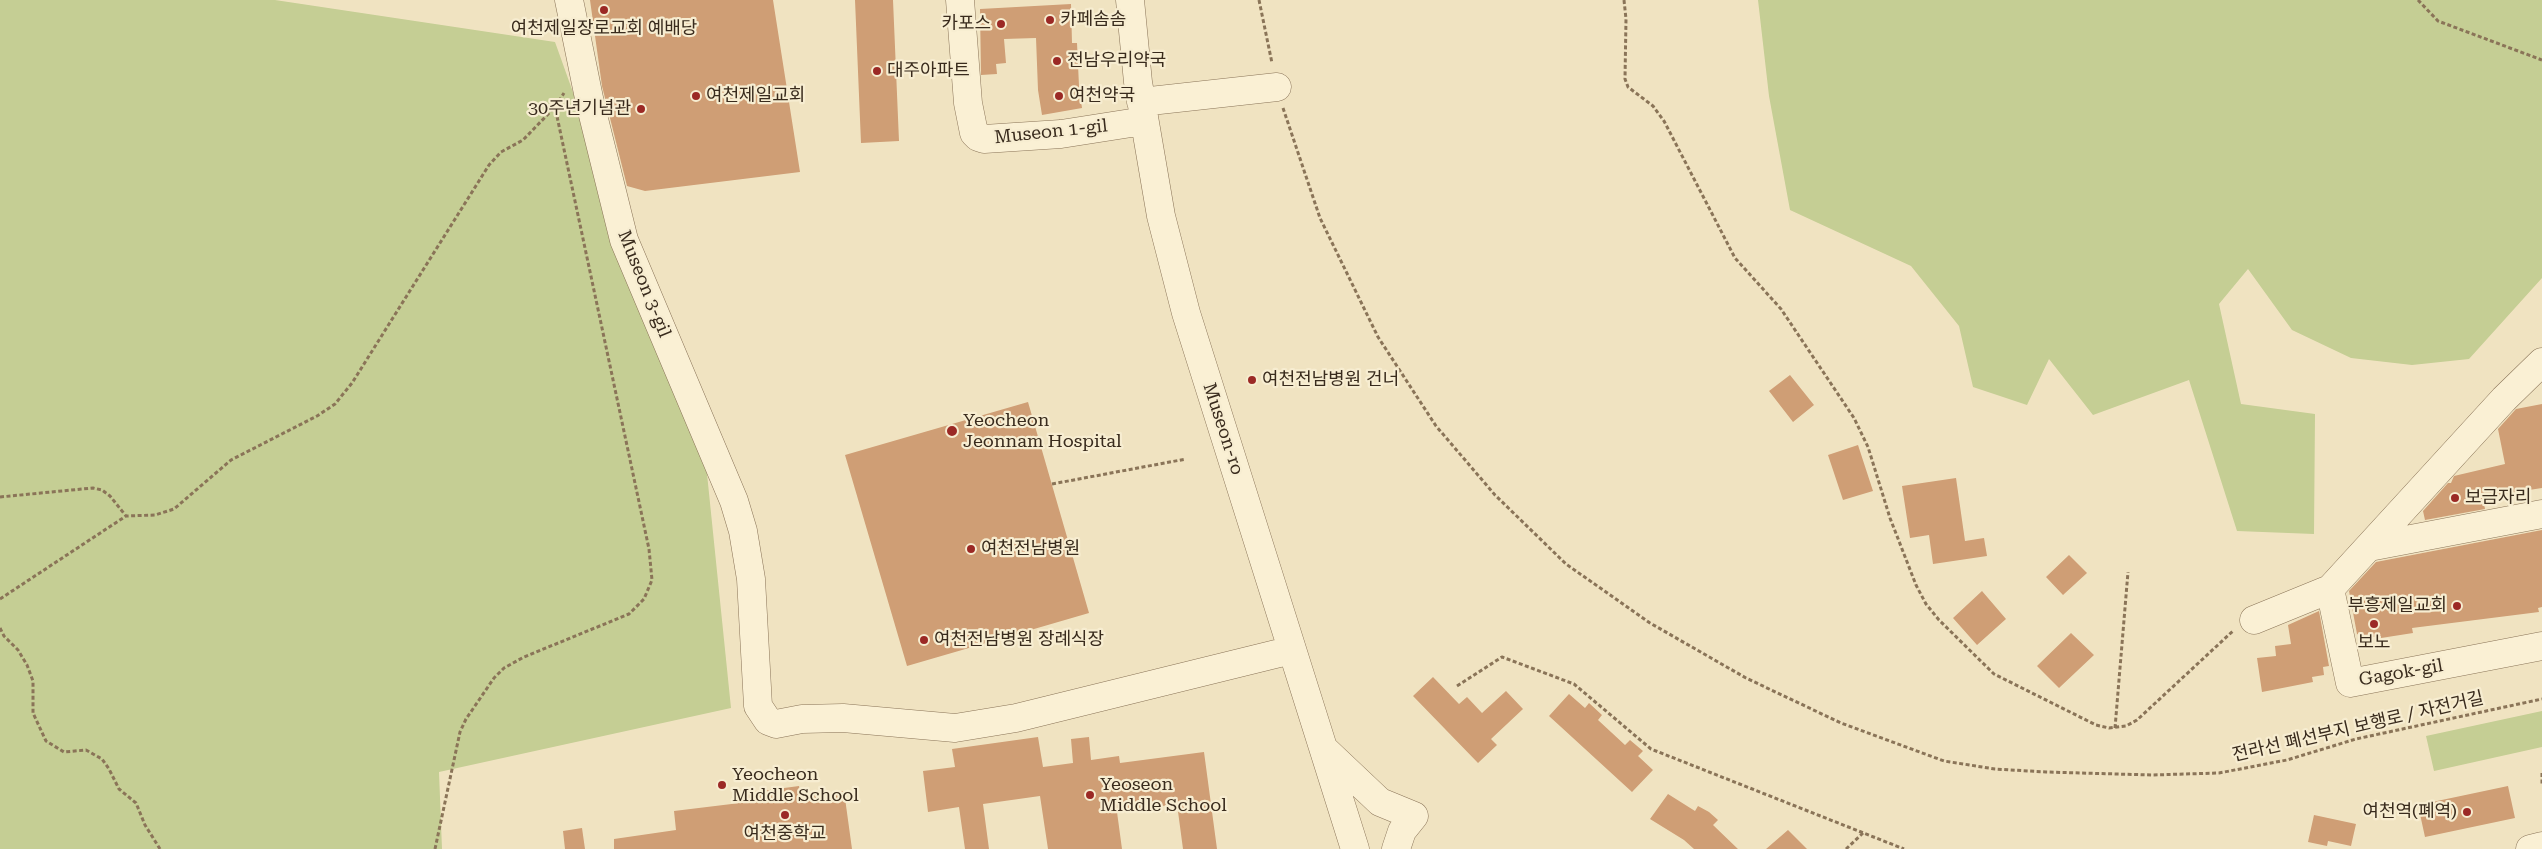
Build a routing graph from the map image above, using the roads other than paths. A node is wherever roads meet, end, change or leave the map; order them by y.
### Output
1 (570, 0) edge
2 (960, 0) edge
3 (1130, 0) edge
4 (1277, 87) road end
5 (1143, 111) junction
6 (2542, 362) edge
7 (2542, 390) edge
8 (2504, 399) junction
9 (2542, 514) edge
10 (2369, 547) junction
11 (2330, 588) junction
12 (2254, 620) road end
13 (2542, 646) edge
14 (1292, 650) junction
15 (1324, 749) junction
16 (2542, 846) edge
17 (1355, 849) edge
18 (1396, 849) edge
19 (2530, 849) edge

1 - 14 street, Museon 3-gil
2 - 5 street, Museon 1-gil
3 - 5 street, Museon-ro
4 - 5 street
5 - 14 street, Museon-ro
6 - 8 street
7 - 8 street
8 - 10 street
9 - 10 street
10 - 11 street
11 - 12 street
11 - 13 street, Gagok-gil
14 - 15 street, Museon-ro
15 - 17 street, Museon-ro
15 - 18 street
16 - 19 street

